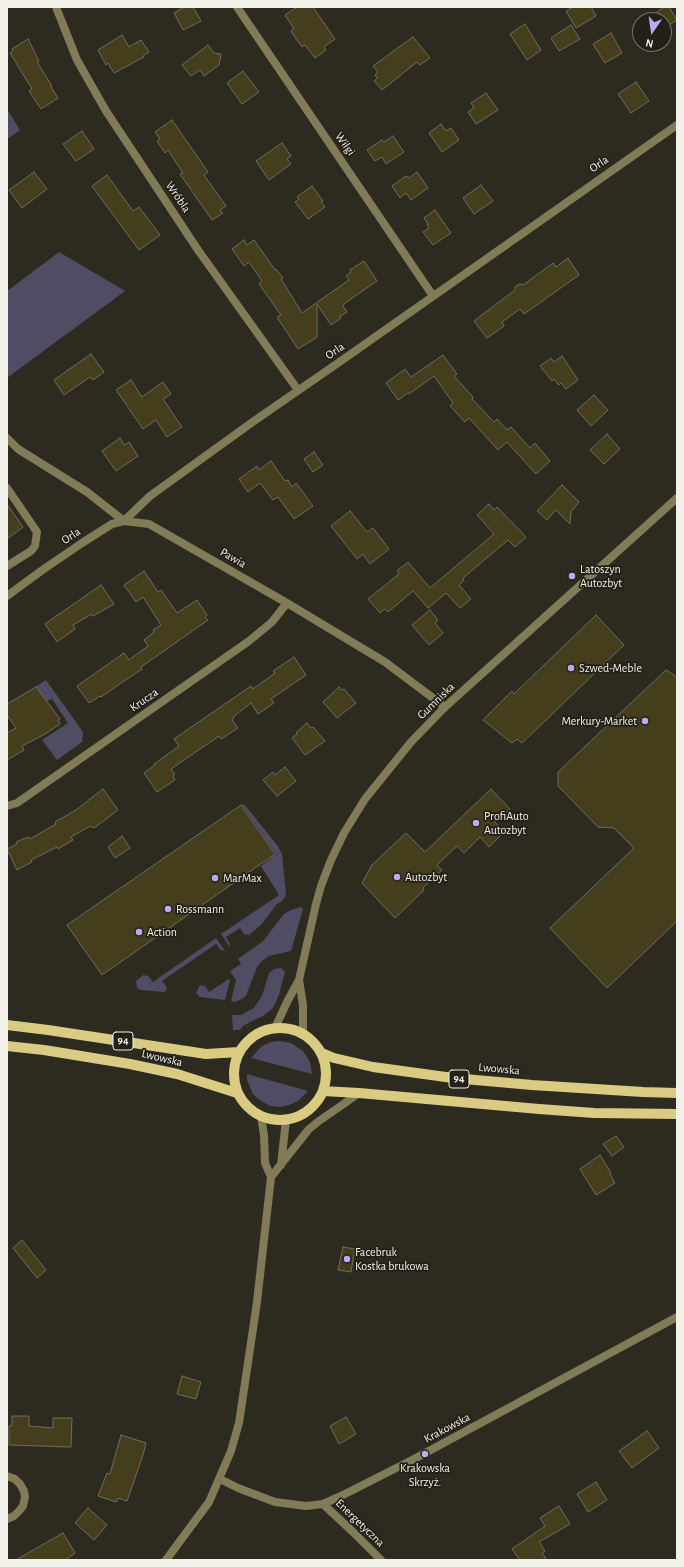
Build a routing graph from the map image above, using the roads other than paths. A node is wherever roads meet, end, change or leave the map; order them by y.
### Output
1 (56, 7) edge
2 (237, 7) edge
3 (677, 125) edge
4 (433, 296) junction
5 (298, 390) junction
6 (7, 438) edge
7 (7, 488) edge
8 (677, 498) edge
9 (124, 520) junction
10 (7, 566) edge
11 (7, 596) edge
12 (287, 603) junction
13 (446, 707) junction
14 (7, 806) edge
15 (299, 980) junction
16 (7, 1025) edge
17 (275, 1028) junction
18 (303, 1034) junction
19 (7, 1046) edge
20 (239, 1052) junction
21 (322, 1053) junction
22 (323, 1091) junction
23 (237, 1093) junction
24 (359, 1093) junction
25 (677, 1093) edge
26 (677, 1114) edge
27 (260, 1116) junction
28 (286, 1120) junction
29 (280, 1165) junction
30 (271, 1177) junction
31 (677, 1317) edge
32 (7, 1476) edge
33 (220, 1479) junction
34 (323, 1504) junction
35 (7, 1519) edge
36 (166, 1560) edge
37 (381, 1560) edge

1 - 5 street, Wróbla
2 - 4 street, Wilgi
3 - 4 street, Orla
4 - 5 street, Orla
5 - 9 street, Orla
6 - 9 street, Pawia
7 - 10 street
8 - 13 street, Gumniska
9 - 11 street, Orla
9 - 12 street, Pawia
12 - 13 street, Pawia
12 - 14 street, Krucza
13 - 15 street, Gumniska
15 - 17 street
15 - 18 street
16 - 20 main road, Lwowska / 94
17 - 18 main road, 94
17 - 20 main road, 94
18 - 21 main road, 94
19 - 23 main road, Lwowska / 94
20 - 23 main road, 94
21 - 22 main road
21 - 25 main road, Lwowska / 94
22 - 24 main road, 94
22 - 28 main road
23 - 27 main road
24 - 26 main road, 94
24 - 29 street
27 - 28 main road
27 - 30 street
28 - 29 street
29 - 30 street
30 - 33 street
31 - 34 street, Krakowska
32 - 35 street
33 - 34 street, Krakowska
33 - 36 street
34 - 37 street, Energetyczna

